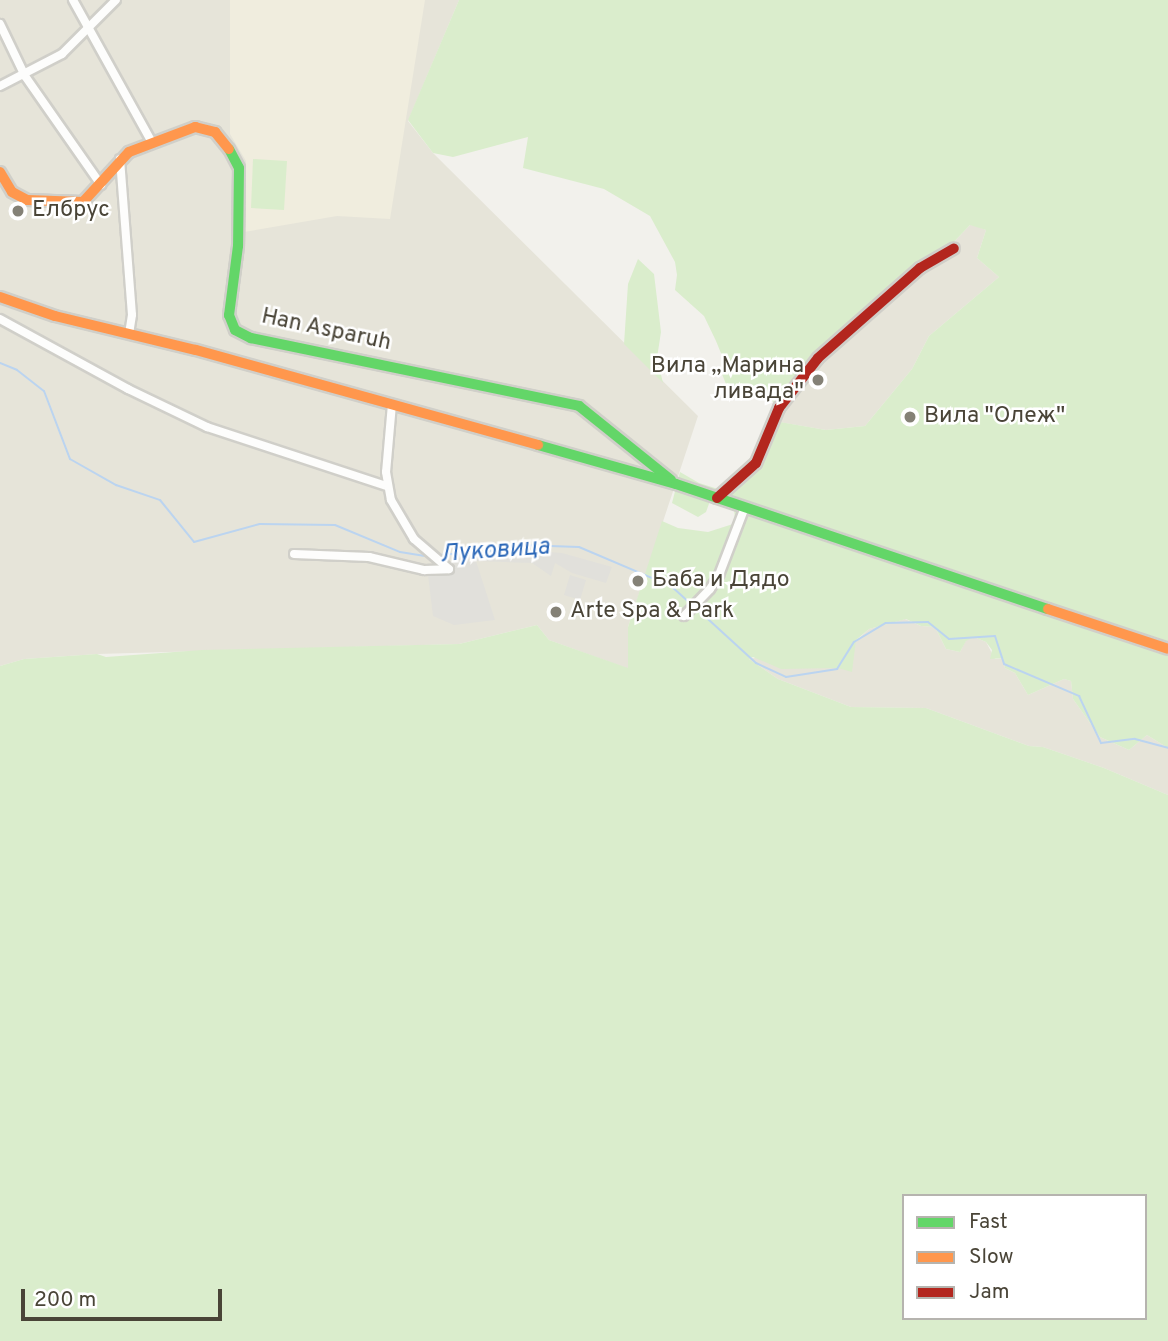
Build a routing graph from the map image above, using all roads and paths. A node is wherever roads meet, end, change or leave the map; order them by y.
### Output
1 (73, 0) edge
2 (116, 0) edge
3 (0, 24) edge
4 (88, 27) junction
5 (25, 76) junction
6 (0, 86) edge
7 (151, 141) junction
8 (120, 159) junction
9 (0, 172) edge
10 (101, 185) junction
11 (2, 186) edge
12 (954, 248) dead end
13 (0, 297) edge
14 (0, 319) edge
15 (129, 334) junction
16 (392, 404) junction
17 (676, 484) junction
18 (386, 486) junction
19 (717, 498) junction
20 (746, 507) junction
21 (294, 554) dead end
22 (687, 614) dead end
23 (1168, 649) edge

1 - 4 street
2 - 4 street
3 - 5 street
4 - 5 street
4 - 7 street
5 - 6 street
5 - 10 street
7 - 8 street, Han Asparuh
7 - 17 street, Han Asparuh
8 - 10 street, Han Asparuh
8 - 15 street
9 - 11 street, Han Asparuh
10 - 11 street, Han Asparuh
12 - 19 street
13 - 15 street
14 - 18 street
15 - 16 street
16 - 17 street
16 - 18 street
17 - 19 street
18 - 21 street
19 - 20 street
20 - 22 street
20 - 23 street

